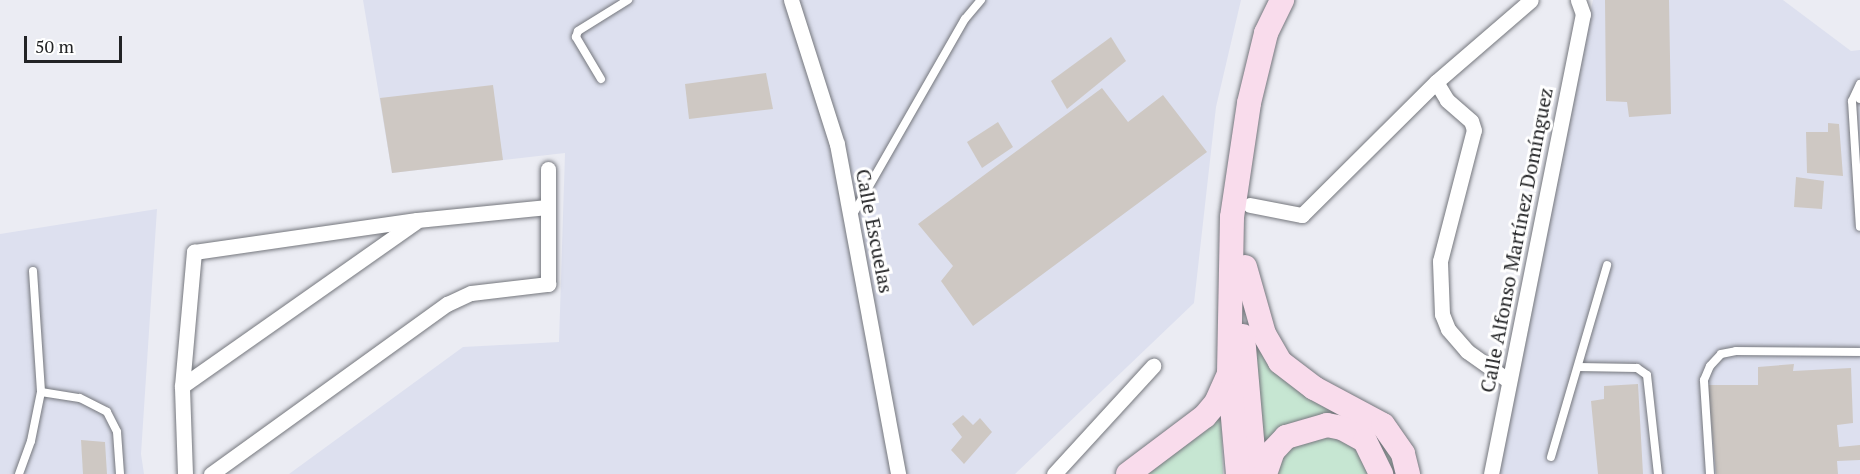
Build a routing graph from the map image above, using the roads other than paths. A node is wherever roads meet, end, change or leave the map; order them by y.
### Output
1 (628, 0) edge
2 (790, 0) edge
3 (1531, 0) edge
4 (976, 2) edge
5 (1281, 3) edge
6 (1581, 7) edge
7 (601, 79) dead end
8 (1436, 82) junction
9 (1860, 85) edge
10 (1860, 99) edge
11 (1256, 105) junction
12 (1860, 113) edge
13 (1853, 124) junction
14 (548, 169) dead end
15 (1250, 205) junction
16 (547, 207) junction
17 (852, 217) junction
18 (417, 220) junction
19 (1860, 227) edge
20 (1607, 265) dead end
21 (1245, 267) junction
22 (33, 271) dead end
23 (1860, 352) edge
24 (1153, 366) dead end
25 (1578, 367) junction
26 (1229, 374) junction
27 (1509, 381) junction
28 (182, 386) junction
29 (41, 392) junction
30 (1551, 457) dead end
31 (19, 474) edge
32 (120, 474) edge
33 (185, 474) edge
34 (211, 474) edge
35 (898, 474) edge
36 (1054, 474) edge
37 (1128, 474) edge
38 (1238, 474) edge
39 (1255, 474) edge
40 (1265, 474) edge
41 (1381, 474) edge
42 (1408, 474) edge
43 (1491, 474) edge
44 (1658, 474) edge
45 (1710, 474) edge

1 - 7 lane
2 - 17 street, Calle Escuelas
3 - 8 street
4 - 17 lane
5 - 11 main road
6 - 27 street, Calle Alfonso Martínez Domínguez
8 - 15 street
8 - 27 street
9 - 10 lane
9 - 13 lane
11 - 15 main road
11 - 26 main road
12 - 13 lane
13 - 19 lane
14 - 16 street
15 - 21 main road
16 - 18 street
16 - 34 street
17 - 35 street, Calle Escuelas
18 - 28 street
18 - 28 street
20 - 25 lane
21 - 39 main road
21 - 42 main road
22 - 29 lane
23 - 45 lane
24 - 36 street
25 - 30 lane
25 - 44 lane
26 - 37 main road
26 - 38 main road
27 - 43 street, Calle Alfonso Martínez Domínguez
28 - 33 street
29 - 31 lane
29 - 32 lane
40 - 41 main road

